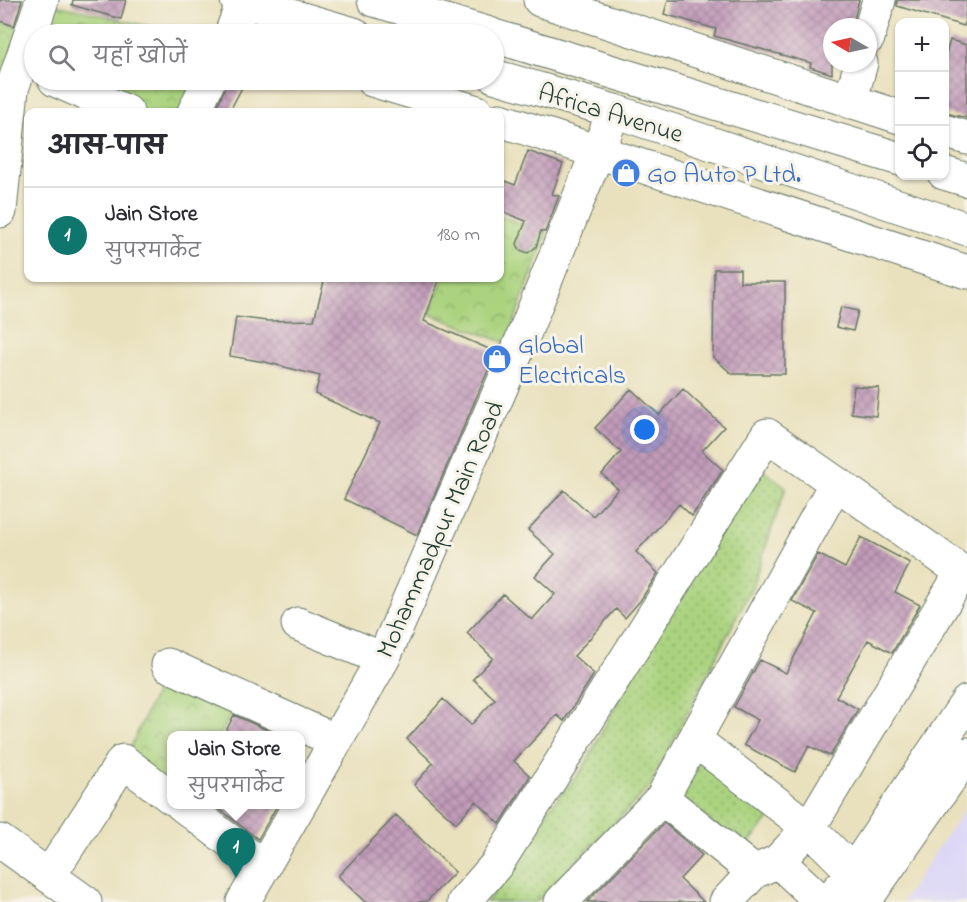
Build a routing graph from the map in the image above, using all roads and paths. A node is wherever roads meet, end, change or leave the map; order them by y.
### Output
1 (42, 0) edge
2 (374, 0) edge
3 (540, 0) edge
4 (879, 0) edge
5 (240, 1) edge
6 (432, 8) edge
7 (874, 18) edge
8 (34, 24) edge
9 (234, 24) edge
10 (319, 24) edge
11 (468, 24) edge
12 (504, 39) edge
13 (24, 56) edge
14 (858, 72) edge
15 (17, 78) edge
16 (504, 79) edge
17 (78, 90) edge
18 (205, 90) edge
19 (405, 90) edge
20 (850, 102) junction
21 (118, 108) edge
22 (196, 108) edge
23 (464, 108) edge
24 (614, 111) junction
25 (895, 116) edge
26 (504, 121) edge
27 (949, 132) edge
28 (967, 138) edge
29 (599, 151) junction
30 (895, 157) edge
31 (949, 174) edge
32 (967, 180) edge
33 (0, 211) edge
34 (967, 228) edge
35 (967, 272) edge
36 (836, 483) junction
37 (298, 624) dead end
38 (383, 659) junction
39 (168, 665) dead end
40 (967, 702) edge
41 (336, 741) junction
42 (696, 741) junction
43 (967, 754) edge
44 (167, 795) edge
45 (305, 795) edge
46 (662, 798) junction
47 (188, 809) edge
48 (297, 809) edge
49 (809, 828) junction
50 (0, 842) edge
51 (766, 866) junction
52 (264, 867) junction
53 (853, 872) junction
54 (49, 876) junction
55 (85, 902) edge
56 (243, 902) edge
57 (464, 902) edge
58 (561, 902) edge
59 (726, 902) edge
60 (822, 902) edge
61 (828, 902) edge
62 (864, 902) edge

1 - 8 street
2 - 6 street, Africa Avenue
3 - 20 street
4 - 7 street
5 - 9 street
5 - 10 street
6 - 11 street, Africa Avenue
12 - 30 street, Africa Avenue
13 - 15 street
14 - 20 street
15 - 33 street
16 - 24 street, Africa Avenue
17 - 21 street
18 - 22 street
19 - 23 street
20 - 25 street
24 - 29 street, Mohammadpur Main Road
24 - 34 street, Africa Avenue
26 - 29 street
27 - 28 street
29 - 35 street
29 - 38 street, Mohammadpur Main Road
31 - 32 street
36 - 42 street
36 - 49 street
36 - 57 street
37 - 38 street
38 - 41 street, Mohammadpur Main Road
39 - 41 street
40 - 53 street
41 - 45 street, Mohammadpur Main Road
42 - 46 street
42 - 49 street
43 - 62 street
44 - 54 street
46 - 51 street
46 - 58 street
47 - 52 street
48 - 52 street, Mohammadpur Main Road
49 - 51 street
49 - 53 street
50 - 54 street
51 - 59 street
51 - 60 street
52 - 56 street, Mohammadpur Main Road
53 - 61 street
54 - 55 street

